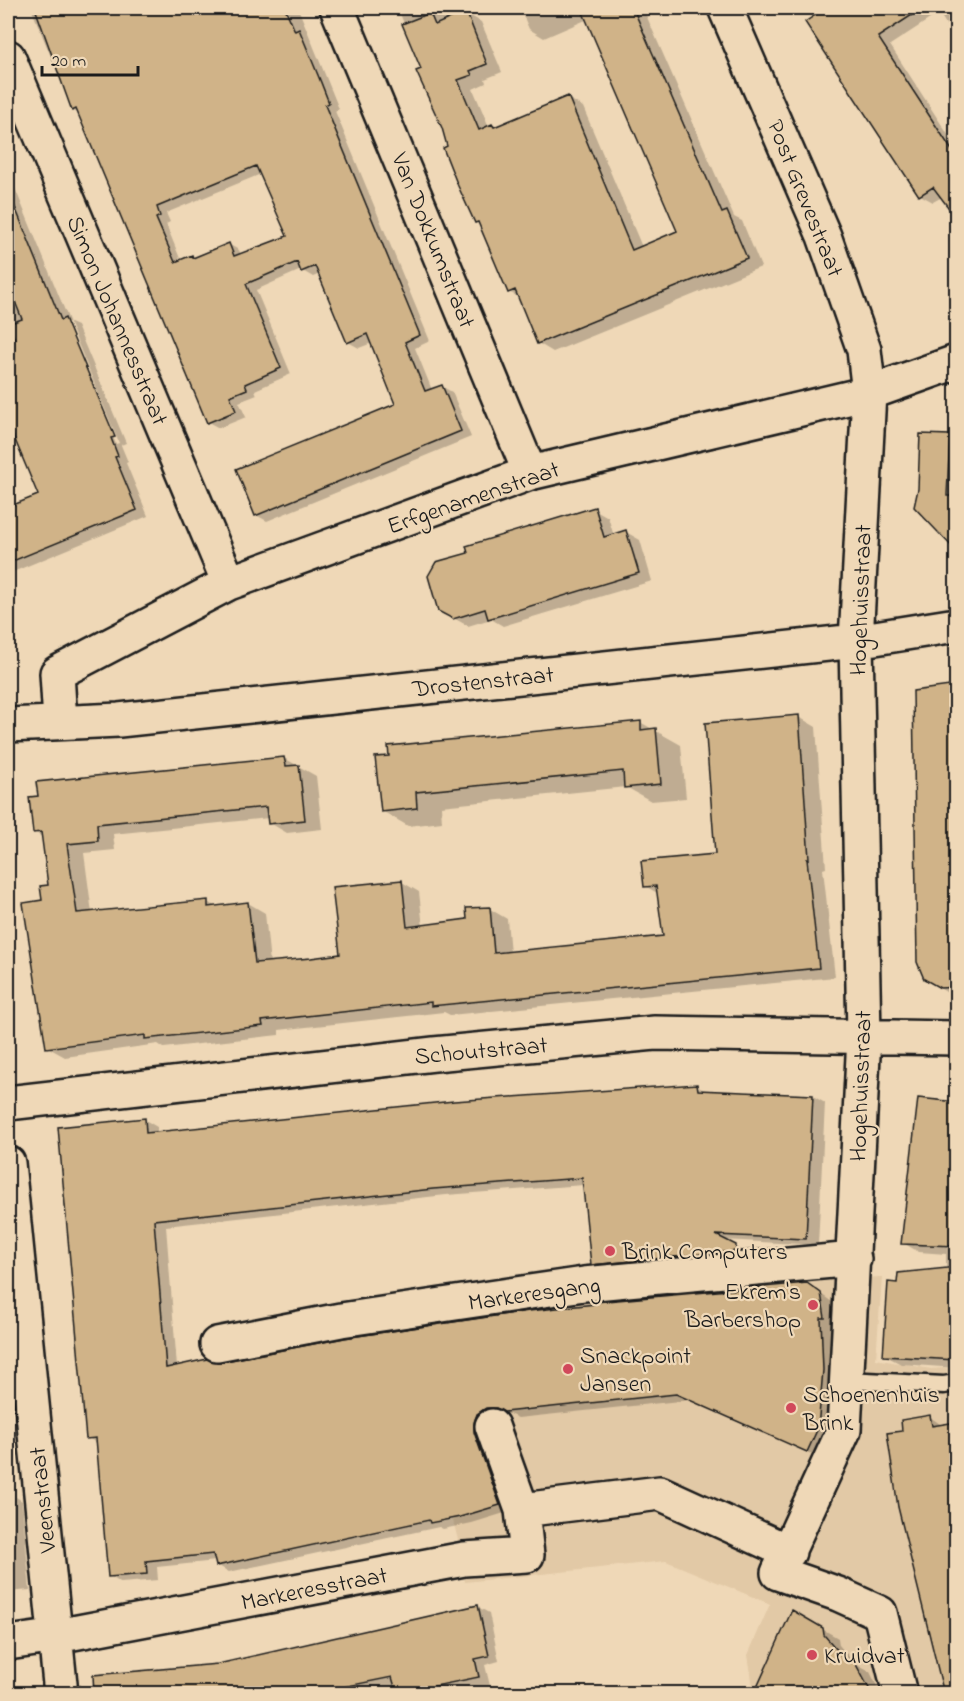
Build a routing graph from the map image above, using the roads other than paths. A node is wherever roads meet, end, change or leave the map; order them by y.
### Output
1 (338, 8) edge
2 (725, 8) edge
3 (8, 57) edge
4 (957, 362) edge
5 (869, 393) junction
6 (530, 473) junction
7 (229, 583) junction
8 (957, 625) edge
9 (856, 641) junction
10 (60, 722) junction
11 (8, 725) edge
12 (864, 1036) junction
13 (957, 1038) edge
14 (8, 1103) edge
15 (8, 1163) edge
16 (854, 1260) junction
17 (217, 1344) dead end
18 (847, 1380) junction
19 (957, 1383) edge
20 (492, 1426) dead end
21 (522, 1510) junction
22 (789, 1552) junction
23 (57, 1636) junction
24 (8, 1643) edge
25 (61, 1694) edge
26 (900, 1694) edge

1 - 6 street, Van Dokkumstraat
2 - 5 street, Post Grevestraat
3 - 7 street, Simon Johannesstraat
4 - 5 street, Erfgenamenstraat
5 - 6 street, Erfgenamenstraat
5 - 9 street, Hogehuisstraat
6 - 7 street, Erfgenamenstraat
7 - 10 street, Erfgenamenstraat
8 - 9 street, Drostenstraat
9 - 10 street, Drostenstraat
9 - 12 street, Hogehuisstraat
10 - 11 street, Drostenstraat
12 - 13 street, Schoutstraat
12 - 14 street, Schoutstraat
12 - 16 street, Hogehuisstraat
15 - 23 street, Veenstraat
16 - 17 street, Markeresgang
16 - 18 street, Hogehuisstraat
18 - 19 lane
18 - 22 street, Hogehuisstraat
20 - 21 street
21 - 22 street
21 - 23 street, Markeresstraat
22 - 26 street, Hogehuisstraat
23 - 24 street
23 - 25 street, Veenstraat

